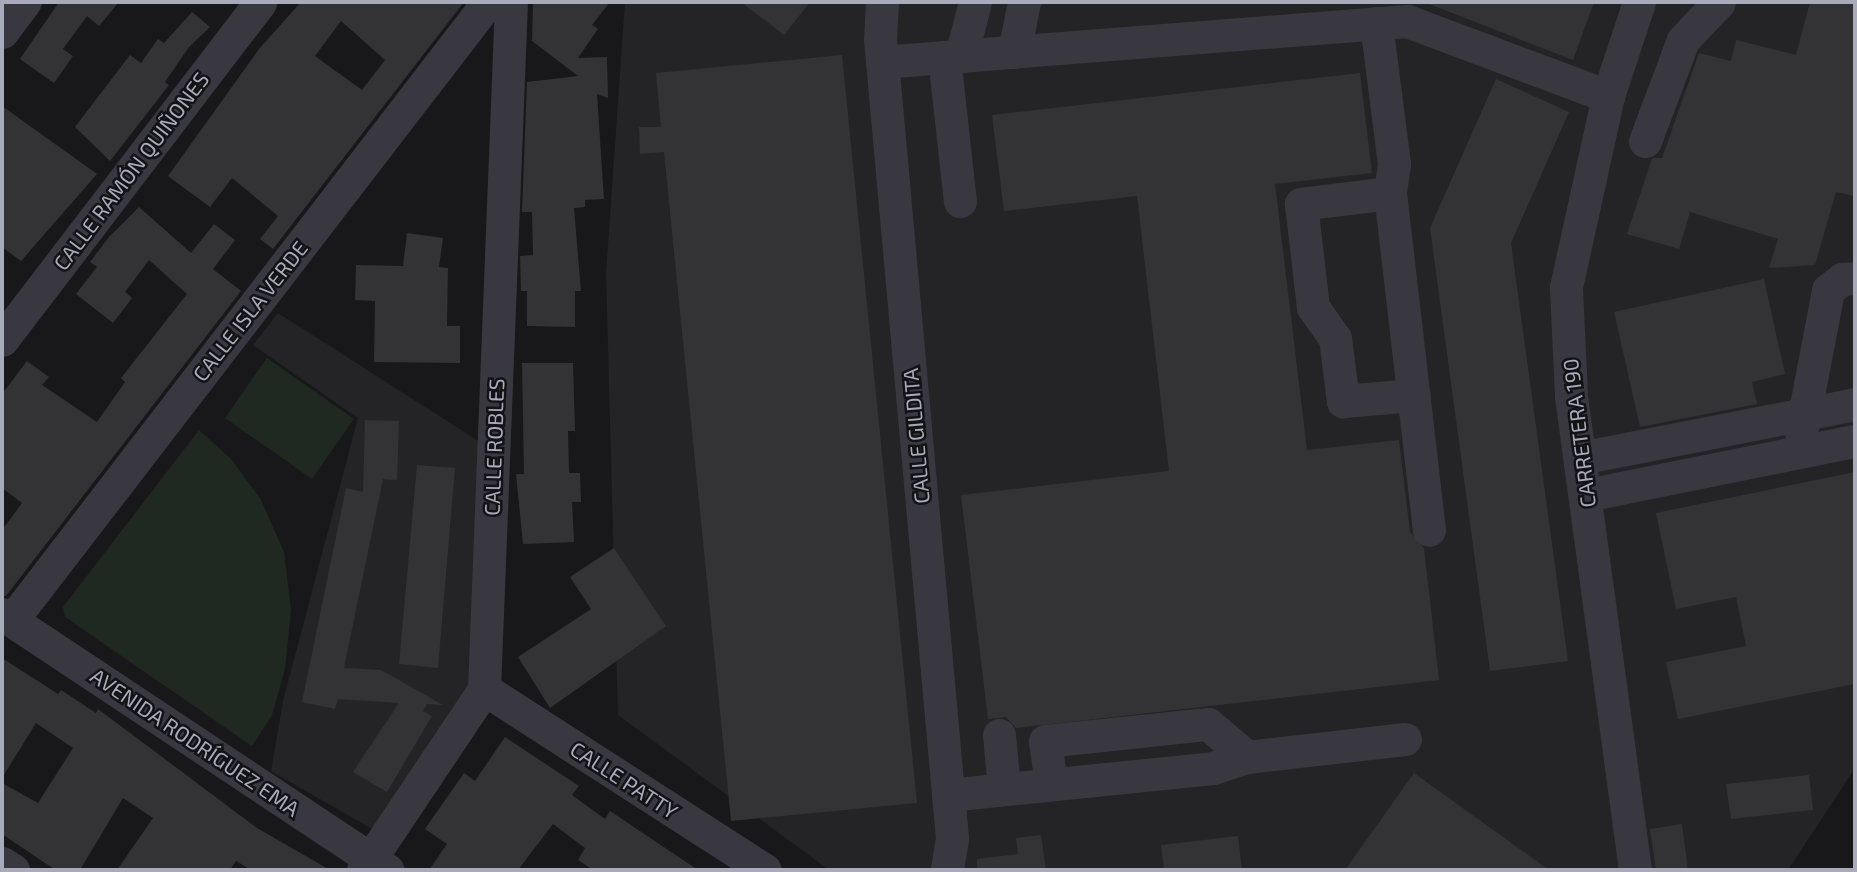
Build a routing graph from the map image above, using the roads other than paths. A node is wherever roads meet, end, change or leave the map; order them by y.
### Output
1 (25, 2) edge
2 (260, 2) edge
3 (488, 2) edge
4 (511, 2) edge
5 (882, 2) edge
6 (975, 2) edge
7 (1024, 2) edge
8 (1639, 2) edge
9 (1719, 2) edge
10 (1376, 23) junction
11 (2, 32) edge
12 (1014, 52) junction
13 (953, 57) junction
14 (882, 62) junction
15 (1608, 96) junction
16 (1645, 141) dead end
17 (1390, 193) junction
18 (960, 201) dead end
19 (1855, 278) edge
20 (2, 340) edge
21 (1414, 395) junction
22 (1855, 404) edge
23 (1803, 414) junction
24 (1855, 441) edge
25 (1798, 452) junction
26 (1580, 458) junction
27 (1586, 495) junction
28 (1429, 530) dead end
29 (7, 617) edge
30 (484, 688) junction
31 (999, 735) dead end
32 (1405, 739) dead end
33 (1247, 757) junction
34 (1051, 784) junction
35 (1004, 789) junction
36 (948, 795) junction
37 (2, 863) edge
38 (374, 866) edge
39 (13, 870) edge
40 (765, 870) edge
41 (947, 870) edge
42 (1635, 870) edge

1 - 11 street
2 - 20 street, CALLE RAMÓN QUIÑONES
3 - 29 street, CALLE ISLA VERDE
4 - 30 street, CALLE ROBLES
5 - 14 street, CALLE GILDITA
6 - 13 street
7 - 12 street
8 - 15 street, CARRETERA 190
9 - 16 street
10 - 12 street
10 - 15 street
10 - 17 street
12 - 13 street
13 - 14 street
13 - 18 street
14 - 36 street, CALLE GILDITA
15 - 26 street, CARRETERA 190
17 - 21 street
17 - 21 street
19 - 23 street
21 - 28 street
22 - 23 street
23 - 25 street
23 - 26 street
24 - 25 street
25 - 27 street
26 - 27 street, CARRETERA 190
27 - 42 street, CARRETERA 190
29 - 38 street, AVENIDA RODRÍGUEZ EMA
30 - 38 street
30 - 40 street, CALLE PATTY
31 - 35 street
32 - 33 street
33 - 34 street
33 - 34 street
34 - 35 street
35 - 36 street
36 - 41 street, CALLE GILDITA
37 - 39 street

